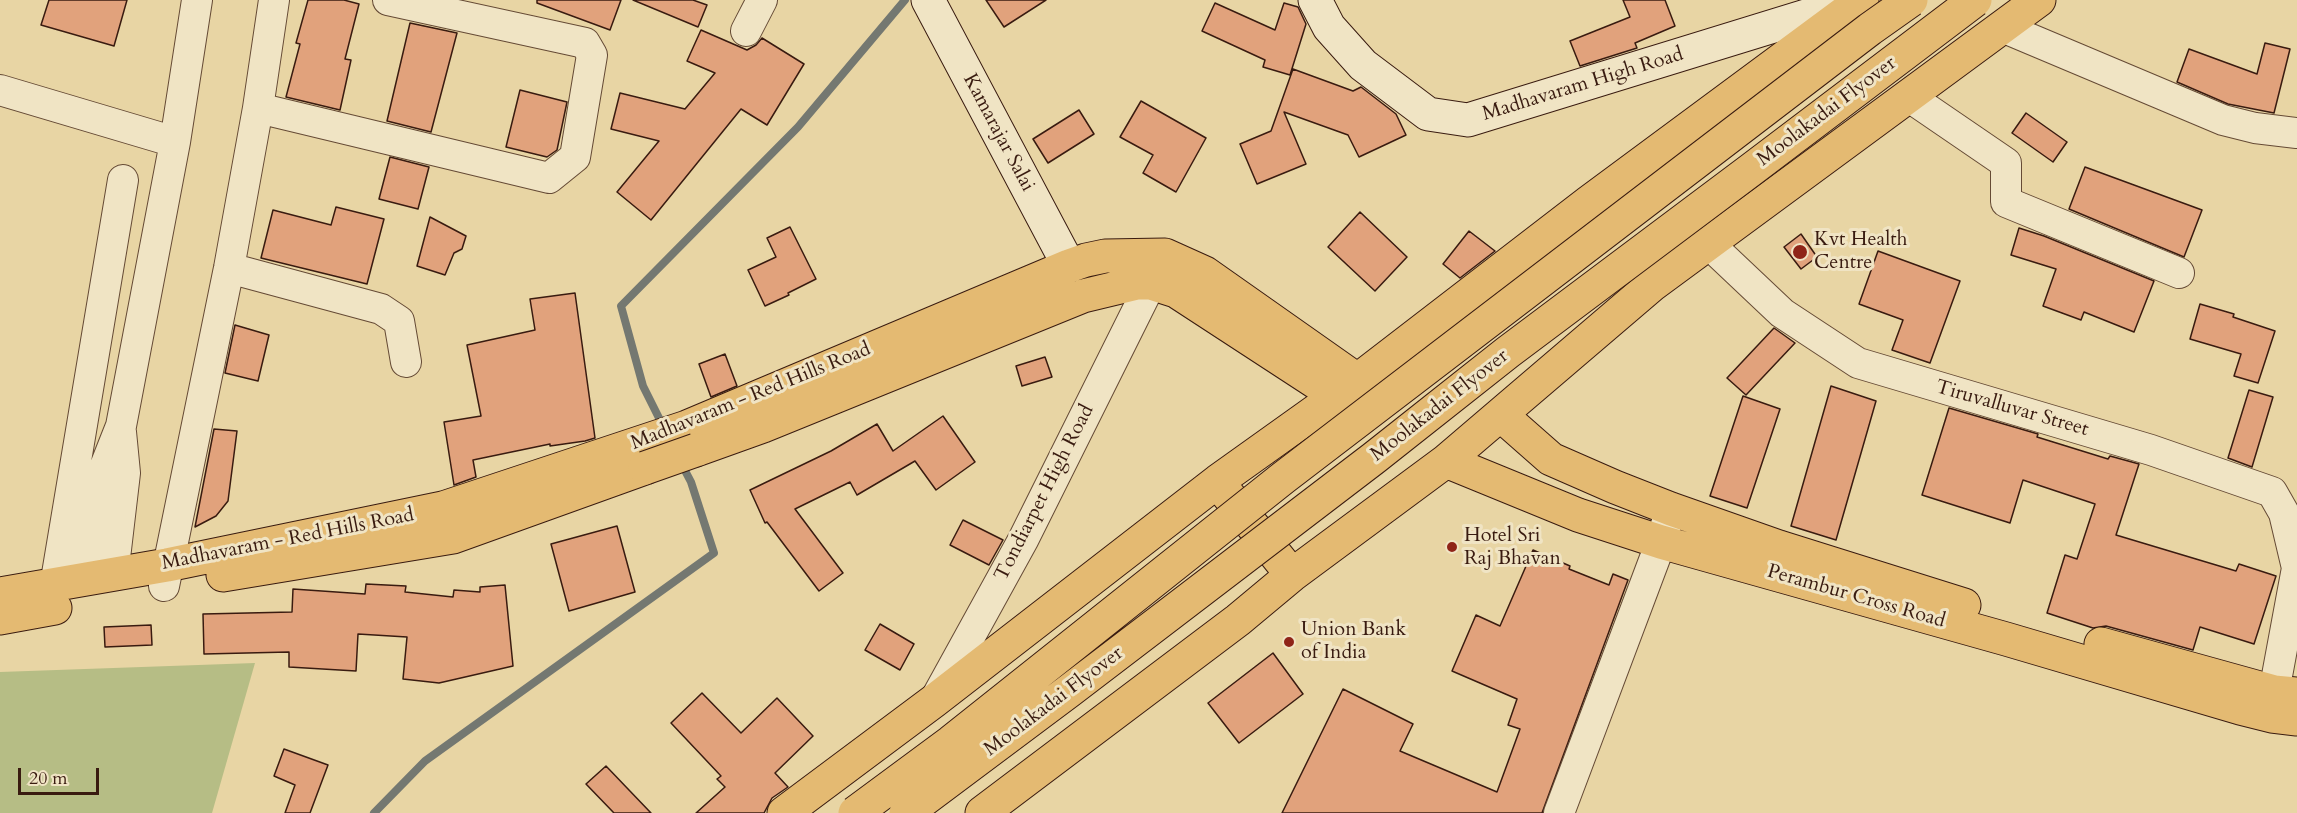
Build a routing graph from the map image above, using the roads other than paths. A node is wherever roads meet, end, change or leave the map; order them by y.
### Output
1 (197, 0) edge
2 (274, 0) edge
3 (388, 0) edge
4 (762, 0) edge
5 (1315, 0) edge
6 (1860, 0) edge
7 (1911, 0) edge
8 (1974, 0) edge
9 (2039, 0) edge
10 (928, 2) edge
11 (2002, 27) junction
12 (746, 31) dead end
13 (0, 90) edge
14 (1908, 96) junction
15 (258, 108) junction
16 (2297, 133) edge
17 (175, 142) junction
18 (123, 180) dead end
19 (1589, 202) junction
20 (1708, 244) junction
21 (1069, 266) junction
22 (229, 268) junction
23 (2179, 273) dead end
24 (1151, 283) junction
25 (1652, 285) junction
26 (406, 362) dead end
27 (1347, 388) junction
28 (1501, 415) junction
29 (691, 438) junction
30 (1446, 461) junction
31 (1218, 481) junction
32 (1671, 509) junction
33 (1661, 542) junction
34 (2297, 568) edge
35 (1292, 575) junction
36 (166, 576) junction
37 (84, 580) junction
38 (0, 594) edge
39 (0, 618) edge
40 (934, 701) junction
41 (2285, 705) edge
42 (784, 813) edge
43 (855, 813) edge
44 (906, 813) edge
45 (982, 813) edge
46 (1559, 813) edge

1 - 17 street
2 - 15 street
3 - 15 street
4 - 12 street
5 - 6 street, Madhavaram High Road
6 - 19 main road
7 - 43 main road, Moolakadai Flyover, bridge
8 - 44 main road, Moolakadai Flyover, bridge
9 - 11 main road
10 - 21 street, Kamarajar Salai
11 - 14 main road
11 - 16 street
13 - 17 street
14 - 20 main road
14 - 23 street
15 - 22 street
17 - 37 street
18 - 37 street
19 - 25 main road
19 - 27 main road
20 - 25 main road
20 - 34 street, Tiruvalluvar Street
21 - 27 main road, Madhavaram - Red Hills Road
21 - 29 main road, Madhavaram - Red Hills Road
22 - 26 street
22 - 36 street
24 - 27 main road, Madhavaram - Red Hills Road
24 - 29 main road, Madhavaram - Red Hills Road
24 - 40 street, Tondiarpet High Road
25 - 28 main road
27 - 31 main road
28 - 30 main road
28 - 32 main road, Perambur Cross Road
29 - 36 main road, Madhavaram - Red Hills Road, bridge
30 - 33 main road, Perambur Cross Road
30 - 35 main road
31 - 35 main road
31 - 40 main road
32 - 33 street
32 - 41 main road, Perambur Cross Road
33 - 41 main road, Perambur Cross Road
33 - 46 street
34 - 41 street
35 - 45 main road
36 - 37 main road, Madhavaram - Red Hills Road
36 - 39 main road, Madhavaram - Red Hills Road
37 - 38 main road, Madhavaram - Red Hills Road
40 - 42 main road

